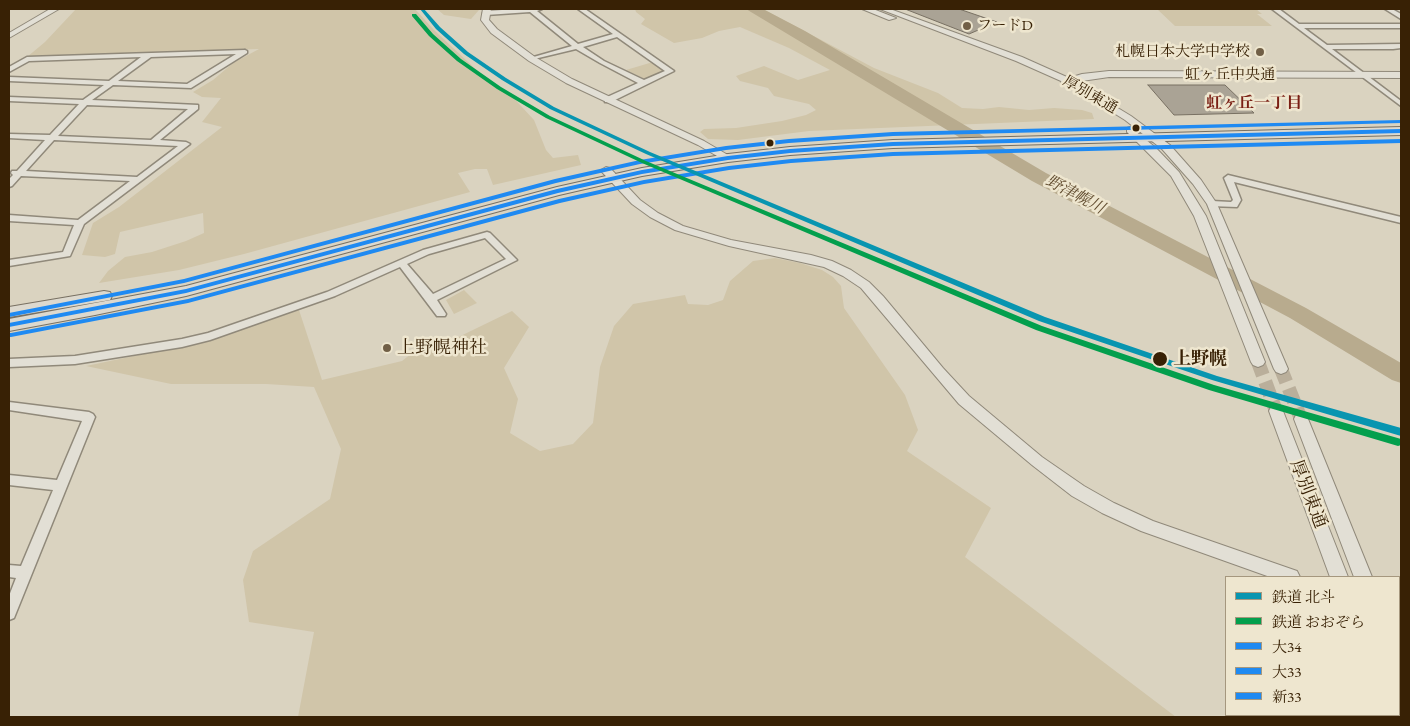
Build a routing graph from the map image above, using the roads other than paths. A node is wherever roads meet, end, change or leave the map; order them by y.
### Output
1 (55, 9) edge
2 (541, 9) edge
3 (581, 9) edge
4 (866, 9) edge
5 (884, 9) edge
6 (1275, 9) edge
7 (1388, 9) edge
8 (532, 10) junction
9 (487, 11) edge
10 (1401, 17) edge
11 (1298, 26) junction
12 (1401, 26) edge
13 (617, 35) junction
14 (9, 36) edge
15 (964, 42) junction
16 (577, 46) junction
17 (1401, 46) edge
18 (1327, 47) junction
19 (149, 55) junction
20 (532, 59) junction
21 (9, 70) edge
22 (1364, 75) junction
23 (1401, 75) edge
24 (9, 79) edge
25 (1064, 82) junction
26 (112, 83) junction
27 (644, 83) junction
28 (9, 99) edge
29 (608, 100) junction
30 (85, 102) junction
31 (1401, 104) edge
32 (1401, 123) edge
33 (1129, 130) junction
34 (1401, 130) edge
35 (1146, 135) junction
36 (9, 136) edge
37 (51, 138) junction
38 (153, 142) junction
39 (714, 151) junction
40 (728, 158) junction
41 (9, 173) edge
42 (19, 173) junction
43 (610, 174) junction
44 (136, 179) junction
45 (9, 184) edge
46 (1212, 204) junction
47 (9, 218) edge
48 (1401, 220) edge
49 (80, 222) junction
50 (1213, 247) joint
51 (9, 262) edge
52 (402, 264) junction
53 (1231, 294) joint
54 (431, 299) junction
55 (9, 312) edge
56 (441, 314) dead end
57 (9, 325) edge
58 (1258, 362) tunnel mouth
59 (9, 363) edge
60 (1281, 369) tunnel mouth
61 (9, 406) edge
62 (1276, 411) tunnel mouth
63 (1300, 419) tunnel mouth
64 (9, 480) edge
65 (62, 486) junction
66 (9, 571) edge
67 (25, 573) junction
68 (1288, 576) edge
69 (1339, 576) edge
70 (1363, 576) edge
71 (9, 613) edge

1 - 14 street
2 - 8 street
3 - 13 street
4 - 15 street, 厚別東通
5 - 15 street, 厚別東通
6 - 11 street
7 - 10 street
8 - 9 street
8 - 16 street
9 - 20 street
11 - 12 street
11 - 18 street
13 - 16 street
13 - 27 street
15 - 25 street, 厚別東通
16 - 20 street
16 - 27 street
17 - 18 street
18 - 22 street
19 - 21 street
19 - 26 street
19 - 26 street
20 - 29 street
22 - 23 street, 虹ヶ丘中央通
22 - 25 street, 虹ヶ丘中央通
22 - 31 street
24 - 26 street
25 - 33 street, 厚別東通
25 - 35 street, 厚別東通
26 - 30 street
27 - 29 street
28 - 30 street
29 - 39 street
30 - 37 street
30 - 38 street
32 - 35 highway
33 - 35 highway
33 - 39 highway
34 - 35 highway
35 - 40 highway
35 - 46 street, 厚別東通
35 - 50 street, 厚別東通
36 - 37 street
37 - 38 street
37 - 42 street
38 - 44 street
39 - 40 street
39 - 43 highway
40 - 43 highway
41 - 42 street
42 - 44 street
42 - 45 street
43 - 55 highway
43 - 57 highway
43 - 68 street
44 - 49 street
46 - 48 street
46 - 60 street, 厚別東通
47 - 49 street
49 - 51 street
50 - 53 street, 厚別東通
52 - 54 street
52 - 54 street
52 - 59 street
53 - 58 street, 厚別東通
54 - 56 street
61 - 65 street
62 - 69 street, 厚別東通
63 - 70 street, 厚別東通
64 - 65 street
65 - 67 street
66 - 67 street
67 - 71 street

